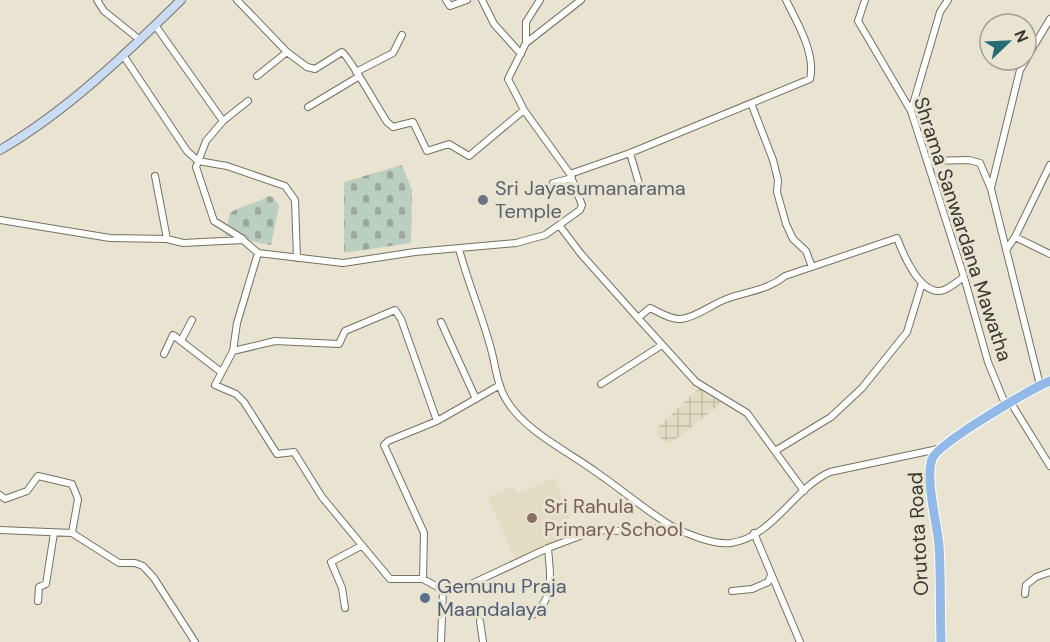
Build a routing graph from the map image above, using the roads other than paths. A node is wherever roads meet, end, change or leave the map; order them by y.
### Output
1 (97, 0) edge
2 (181, 0) edge
3 (237, 0) edge
4 (446, 0) edge
5 (467, 0) edge
6 (482, 0) edge
7 (540, 0) edge
8 (581, 0) edge
9 (786, 0) edge
10 (865, 0) edge
11 (948, 0) edge
12 (1050, 19) edge
13 (155, 26) junction
14 (402, 35) dead end
15 (140, 40) junction
16 (1038, 40) edge
17 (526, 44) junction
18 (287, 52) junction
19 (521, 54) junction
20 (123, 55) junction
21 (1020, 72) edge
22 (357, 75) junction
23 (257, 76) dead end
24 (248, 101) dead end
25 (751, 103) junction
26 (308, 107) dead end
27 (524, 110) junction
28 (911, 111) junction
29 (223, 121) junction
30 (0, 150) edge
31 (630, 153) junction
32 (927, 161) junction
33 (198, 162) junction
34 (1050, 165) edge
35 (571, 176) junction
36 (155, 177) dead end
37 (553, 183) dead end
38 (640, 187) dead end
39 (991, 189) junction
40 (0, 220) edge
41 (559, 225) junction
42 (1016, 237) junction
43 (167, 239) junction
44 (243, 240) junction
45 (459, 249) junction
46 (1006, 250) junction
47 (258, 252) junction
48 (1050, 254) edge
49 (297, 258) junction
50 (812, 267) junction
51 (964, 277) junction
52 (922, 283) junction
53 (638, 318) junction
54 (192, 320) dead end
55 (441, 322) dead end
56 (182, 339) junction
57 (662, 345) junction
58 (233, 351) junction
59 (164, 354) dead end
60 (221, 372) junction
61 (1045, 383) edge
62 (601, 384) dead end
63 (500, 386) junction
64 (476, 399) junction
65 (1008, 404) junction
66 (437, 421) junction
67 (938, 449) junction
68 (775, 451) junction
69 (1050, 466) edge
70 (804, 491) junction
71 (0, 495) edge
72 (671, 526) junction
73 (0, 530) edge
74 (54, 532) junction
75 (72, 533) junction
76 (754, 533) junction
77 (362, 546) junction
78 (548, 548) junction
79 (1050, 572) edge
80 (771, 574) junction
81 (423, 579) junction
82 (443, 590) junction
83 (732, 591) dead end
84 (1025, 594) dead end
85 (38, 601) dead end
86 (345, 608) dead end
87 (533, 615) dead end
88 (480, 621) dead end
89 (195, 642) edge
90 (441, 642) edge
91 (483, 642) edge
92 (800, 642) edge
93 (941, 642) edge

1 - 15 street
2 - 13 street
3 - 18 street
4 - 5 street
6 - 19 street
7 - 17 street
8 - 17 street
9 - 25 street
10 - 28 street, Shrama Sanwardana Mawatha
11 - 28 street
12 - 16 street
13 - 15 street
13 - 29 street
14 - 22 street
15 - 20 street
17 - 19 street
18 - 22 street
18 - 23 street
19 - 27 street
20 - 30 street
20 - 33 street
21 - 39 street
22 - 26 street
22 - 27 street
24 - 29 street
25 - 31 street
25 - 50 street
27 - 35 street
28 - 32 street, Shrama Sanwardana Mawatha
29 - 33 street
31 - 35 street
31 - 38 street
32 - 39 street
32 - 51 street, Shrama Sanwardana Mawatha
33 - 44 street
33 - 49 street
34 - 42 street
35 - 37 street
35 - 41 street
36 - 43 street
39 - 46 street
40 - 43 street
41 - 45 street
41 - 53 street
42 - 46 street
42 - 48 street
43 - 44 street
44 - 47 street
45 - 49 street
45 - 63 street
46 - 61 street
47 - 49 street
47 - 58 street
50 - 52 street
50 - 53 street
51 - 52 street
51 - 65 street, Shrama Sanwardana Mawatha
52 - 68 street
53 - 57 street
54 - 56 street
55 - 64 street
56 - 59 street
56 - 60 street
57 - 62 street
57 - 68 street
58 - 60 street
58 - 66 street
60 - 77 street
61 - 65 main road, Orutota Road
63 - 64 street
63 - 72 street
64 - 66 street
65 - 67 main road, Orutota Road
65 - 69 street, Shrama Sanwardana Mawatha
66 - 81 street
67 - 70 street
67 - 93 main road, Orutota Road
68 - 70 street
70 - 76 street
71 - 75 street
72 - 76 street
72 - 78 street
73 - 74 street
74 - 75 street
74 - 85 street
75 - 89 street
76 - 80 street
77 - 81 street
77 - 86 street
78 - 82 street
78 - 87 street
79 - 84 street
80 - 83 street
80 - 92 street
81 - 82 street
82 - 90 street
88 - 91 street

